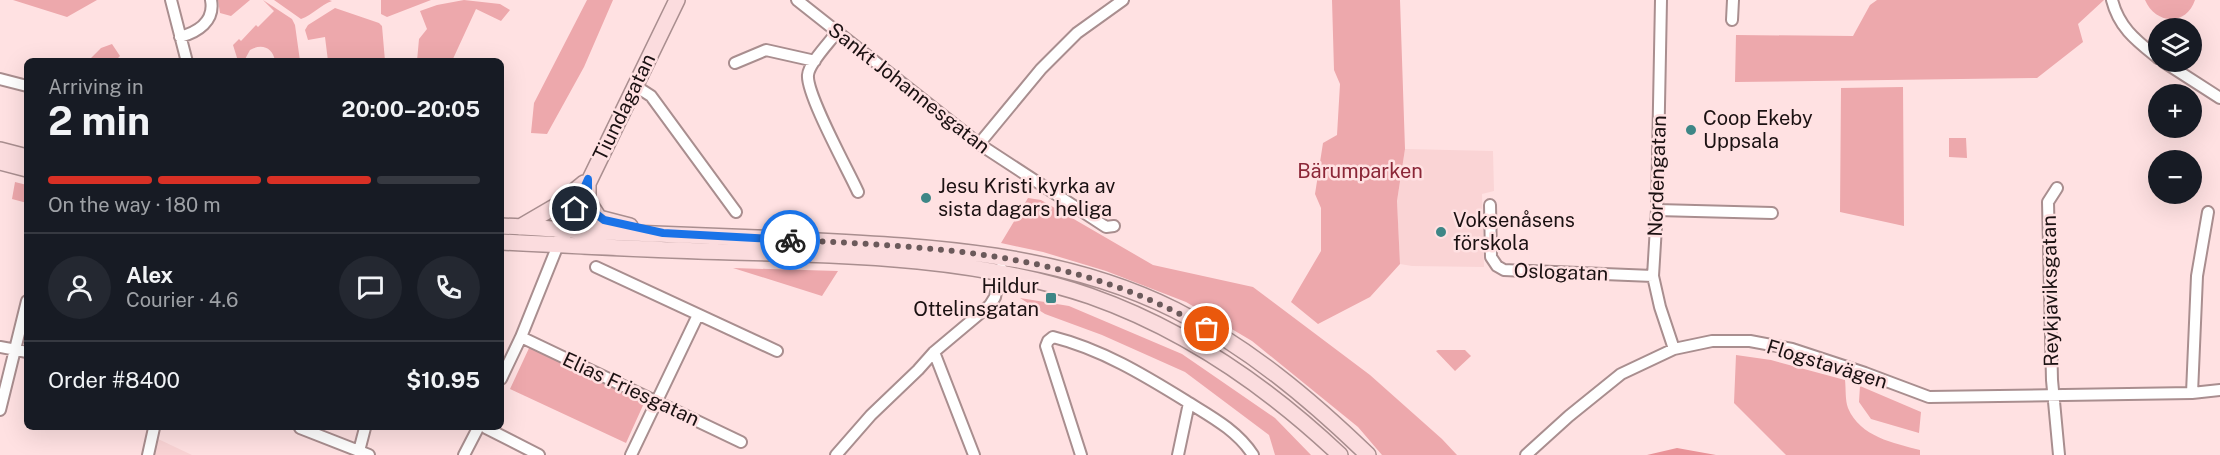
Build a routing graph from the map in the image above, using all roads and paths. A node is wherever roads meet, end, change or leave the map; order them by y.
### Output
1 (171, 0) edge
2 (212, 0) edge
3 (677, 0) edge
4 (797, 0) edge
5 (1123, 0) edge
6 (1661, 0) edge
7 (1733, 0) edge
8 (2112, 0) edge
9 (1732, 20) dead end
10 (837, 32) junction
11 (180, 37) junction
12 (2148, 50) edge
13 (186, 58) edge
14 (815, 61) junction
15 (735, 63) dead end
16 (2180, 72) edge
17 (0, 79) edge
18 (24, 85) edge
19 (634, 85) junction
20 (2220, 98) edge
21 (979, 144) junction
22 (0, 150) edge
23 (24, 156) edge
24 (0, 162) edge
25 (24, 168) edge
26 (588, 179) junction
27 (2057, 189) dead end
28 (858, 192) dead end
29 (1490, 205) dead end
30 (1657, 210) junction
31 (736, 212) dead end
32 (2208, 212) dead end
33 (1772, 213) dead end
34 (504, 226) edge
35 (520, 226) junction
36 (1114, 226) dead end
37 (565, 230) junction
38 (663, 233) junction
39 (504, 242) edge
40 (558, 245) junction
41 (1004, 257) junction
42 (596, 267) dead end
43 (1000, 274) junction
44 (1653, 276) junction
45 (24, 313) edge
46 (698, 315) junction
47 (521, 337) junction
48 (0, 346) edge
49 (1674, 349) junction
50 (15, 350) junction
51 (777, 351) dead end
52 (24, 352) edge
53 (934, 352) junction
54 (504, 373) edge
55 (2220, 390) edge
56 (2192, 393) junction
57 (2055, 396) junction
58 (657, 402) junction
59 (1189, 403) junction
60 (0, 411) edge
61 (154, 430) edge
62 (305, 430) edge
63 (365, 430) edge
64 (477, 430) edge
65 (490, 430) edge
66 (741, 442) dead end
67 (364, 453) edge
68 (148, 455) edge
69 (464, 455) edge
70 (539, 455) edge
71 (631, 455) edge
72 (836, 455) edge
73 (974, 455) edge
74 (1081, 455) edge
75 (1178, 455) edge
76 (1253, 455) edge
77 (1340, 455) edge
78 (1368, 455) edge
79 (1526, 455) edge
80 (2059, 455) edge

1 - 11 street
2 - 11 street
3 - 19 main road, Tiundagatan
4 - 10 street, Sankt Johannesgatan
5 - 21 street
6 - 30 street, Nordengatan
7 - 9 street
8 - 12 street
10 - 14 street
10 - 21 street, Sankt Johannesgatan
11 - 13 street
14 - 15 street
14 - 28 street
16 - 20 street
17 - 18 street
19 - 26 main road, Tiundagatan
19 - 31 street
21 - 36 street, Sankt Johannesgatan
22 - 23 main road
24 - 25 main road
26 - 35 main road
26 - 37 main road, Tiundagatan
26 - 38 main road
27 - 57 street, Reykjaviksgatan
29 - 44 street, Oslogatan
30 - 33 street
30 - 44 street, Nordengatan
32 - 56 street
34 - 35 main road
35 - 37 main road
37 - 38 main road
37 - 40 main road, Tiundagatan
38 - 41 main road
39 - 40 main road
40 - 43 main road
40 - 47 street, Tiundagatan
41 - 43 street
41 - 78 main road
42 - 46 street
43 - 53 street
43 - 77 main road
44 - 49 street, Nordengatan
45 - 50 street
46 - 51 street
46 - 58 street
47 - 54 street, Tiundagatan
47 - 58 street, Elias Friesgatan
48 - 50 street
49 - 57 street, Flogstavägen
49 - 79 street, Flogstavägen
50 - 52 street
50 - 60 street
53 - 72 street
53 - 73 street
55 - 56 street, Flogstavägen
56 - 57 street, Flogstavägen
57 - 80 street
58 - 66 street, Elias Friesgatan
58 - 71 street
59 - 74 street
59 - 75 street
59 - 76 street
61 - 68 street
62 - 67 street
63 - 67 street
64 - 69 street
65 - 70 street

